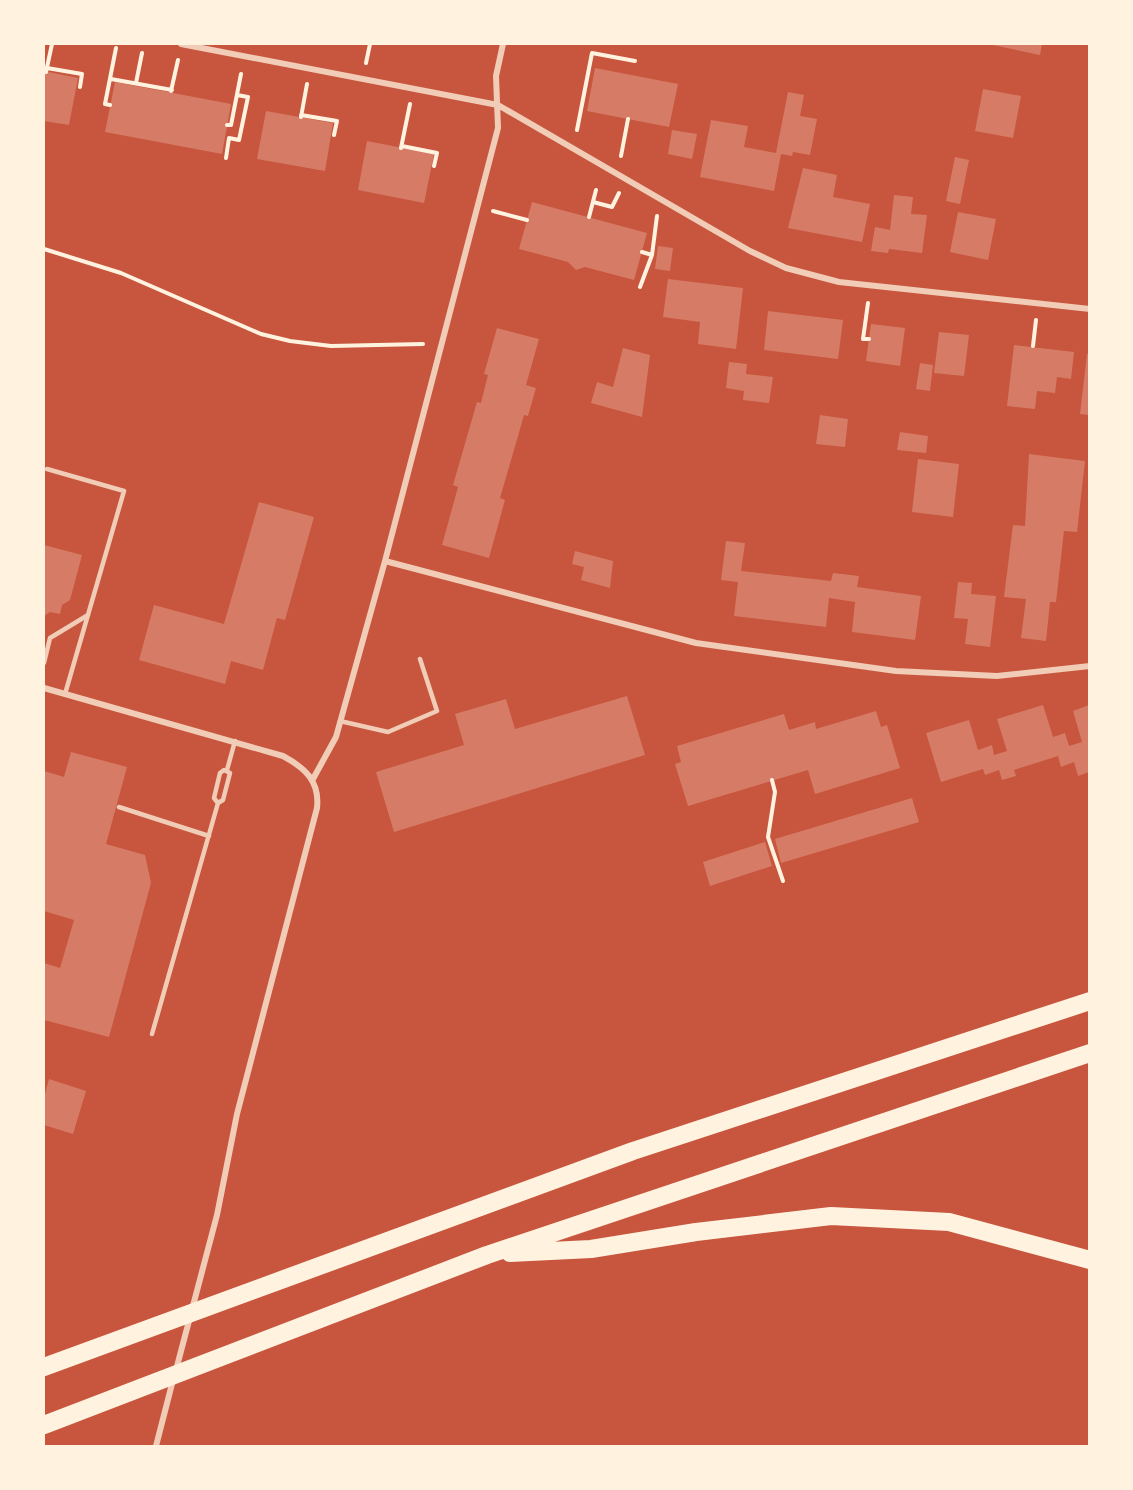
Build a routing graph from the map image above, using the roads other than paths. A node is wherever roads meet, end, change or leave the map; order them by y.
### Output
1 (181, 44) edge
2 (503, 44) edge
3 (498, 105) junction
4 (1089, 309) edge
5 (48, 469) dead end
6 (385, 561) junction
7 (88, 615) junction
8 (420, 659) dead end
9 (44, 663) edge
10 (1089, 666) edge
11 (44, 688) edge
12 (65, 694) junction
13 (340, 721) junction
14 (235, 741) junction
15 (227, 770) junction
16 (313, 779) junction
17 (218, 803) junction
18 (120, 807) dead end
19 (209, 836) junction
20 (1089, 1001) edge
21 (152, 1034) dead end
22 (1089, 1053) edge
23 (487, 1255) junction
24 (1089, 1260) edge
25 (44, 1367) edge
26 (44, 1425) edge
27 (156, 1446) edge

1 - 3 street
2 - 3 street
3 - 4 street
3 - 6 street
5 - 7 lane
6 - 10 street
6 - 13 street
7 - 9 lane
7 - 12 lane
8 - 13 lane
11 - 12 street
12 - 14 street
13 - 16 street
14 - 15 lane
14 - 16 street
15 - 17 lane
15 - 17 lane
16 - 27 street
17 - 19 lane
18 - 19 lane
19 - 21 lane
20 - 25 highway
22 - 23 highway
23 - 24 highway
23 - 26 highway

